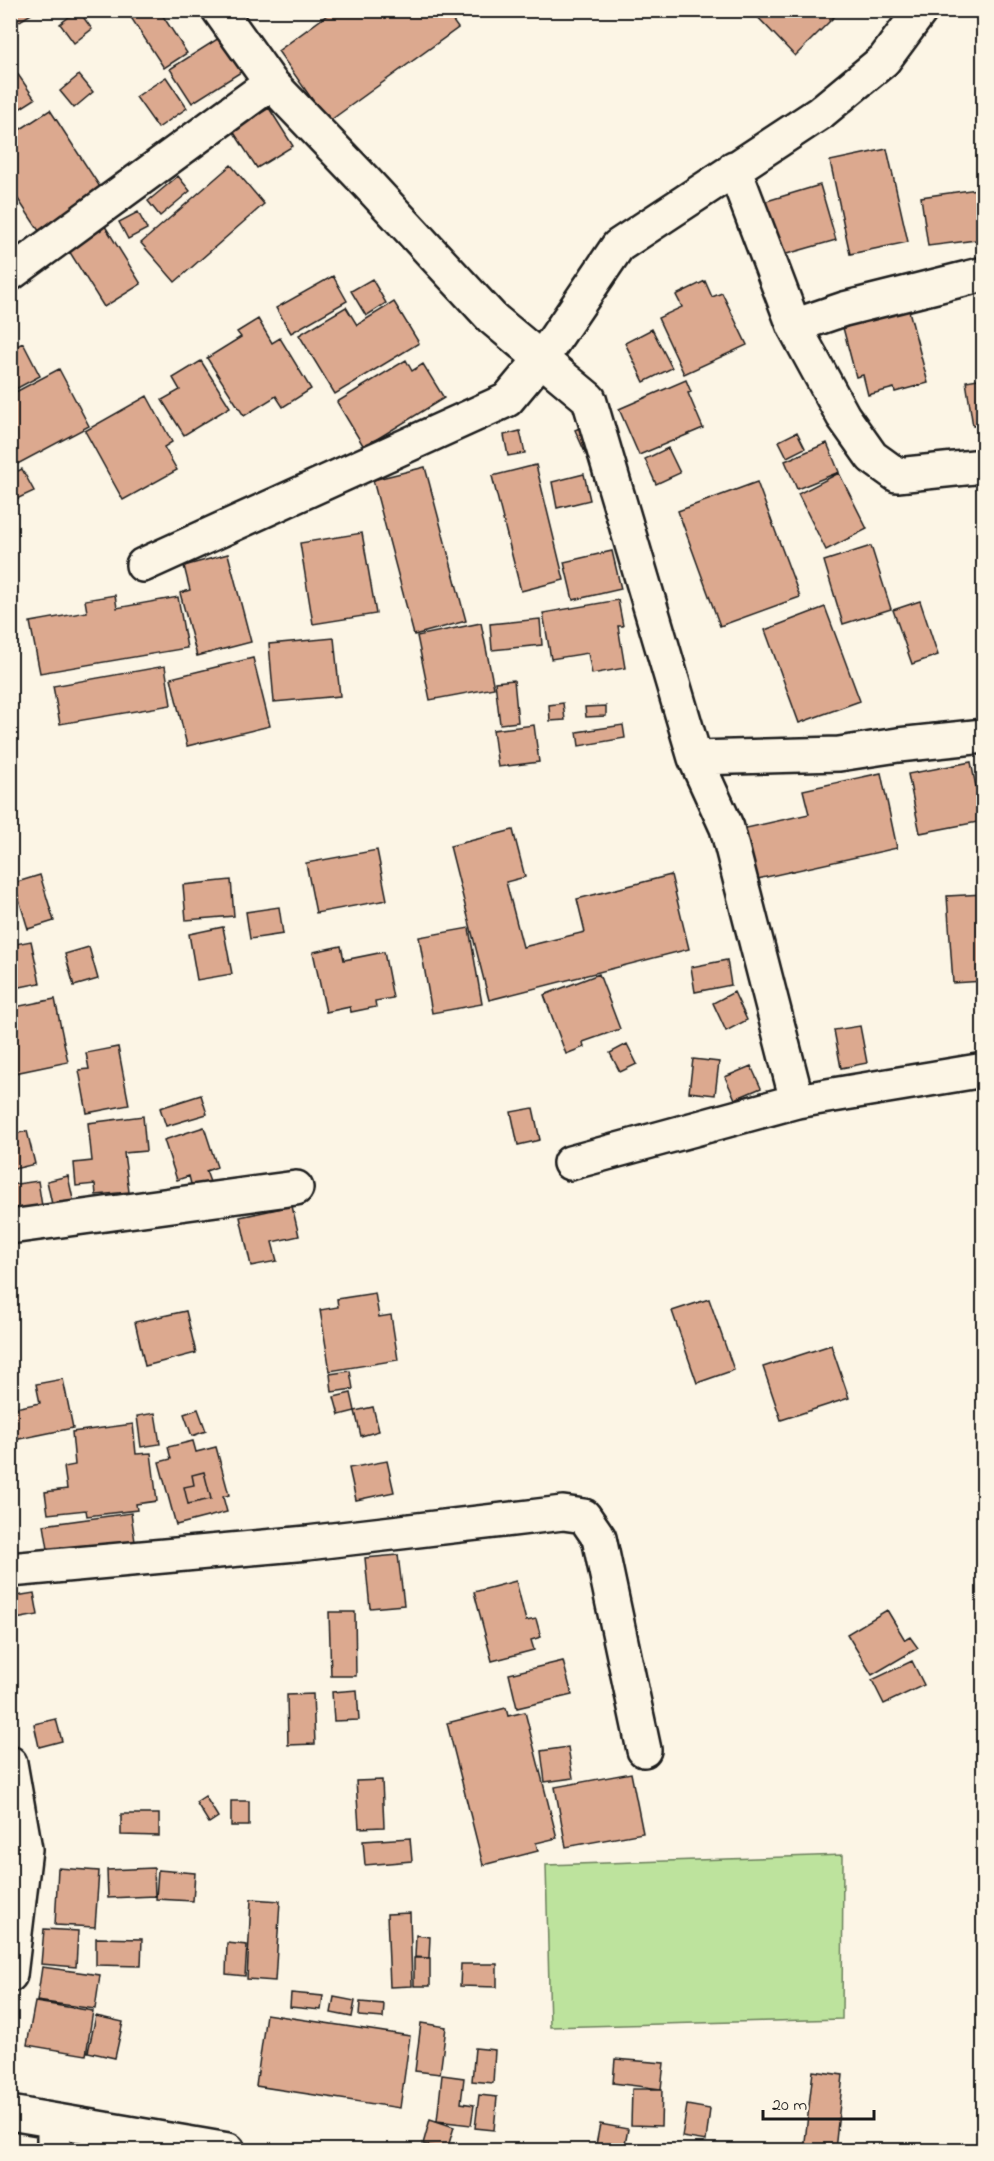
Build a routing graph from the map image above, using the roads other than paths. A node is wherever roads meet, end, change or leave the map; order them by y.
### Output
1 (219, 10) edge
2 (921, 10) edge
3 (271, 83) junction
4 (734, 168) junction
5 (10, 274) edge
6 (984, 274) edge
7 (795, 326) junction
8 (542, 358) junction
9 (984, 466) edge
10 (143, 565) dead end
11 (984, 736) edge
12 (695, 758) junction
13 (984, 1070) edge
14 (797, 1101) junction
15 (570, 1163) dead end
16 (296, 1188) dead end
17 (10, 1227) edge
18 (10, 1570) edge
19 (644, 1750) dead end
20 (10, 1763) edge
21 (10, 1975) edge
22 (10, 2113) edge
23 (54, 2136) edge
24 (228, 2151) edge

1 - 3 street
2 - 4 street
3 - 5 street
3 - 8 street
4 - 7 street
4 - 8 street
6 - 7 street
7 - 9 street
8 - 10 street
8 - 12 street
11 - 12 street
12 - 14 street
13 - 14 street
14 - 15 street
16 - 17 street
18 - 19 street
20 - 21 street
22 - 23 street
23 - 24 street

